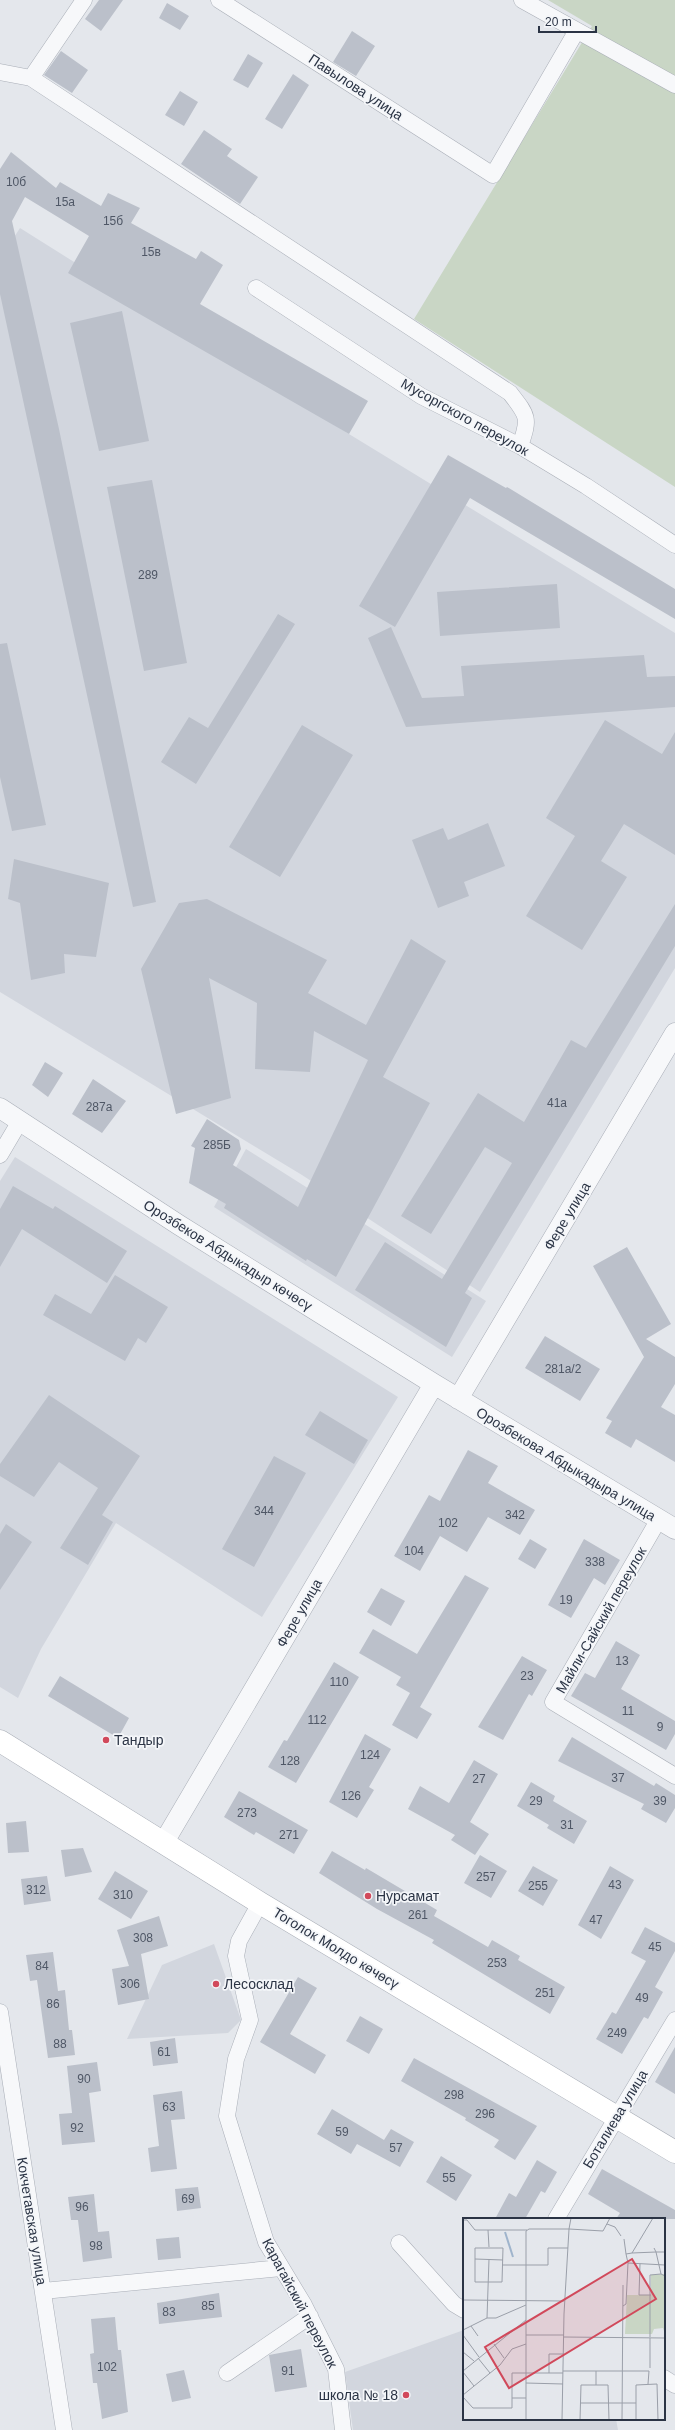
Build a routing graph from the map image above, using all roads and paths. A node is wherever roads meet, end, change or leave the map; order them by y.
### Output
1 (84, 0) edge
2 (219, 0) edge
3 (522, 0) edge
4 (576, 32) junction
5 (0, 72) edge
6 (31, 78) junction
7 (675, 85) edge
8 (256, 288) dead end
9 (520, 446) junction
10 (675, 545) edge
11 (675, 1033) edge
12 (0, 1108) edge
13 (20, 1122) junction
14 (0, 1155) edge
15 (434, 1384) junction
16 (458, 1399) junction
17 (667, 1524) edge
18 (0, 1741) edge
19 (675, 1776) edge
20 (164, 1842) junction
21 (260, 1903) junction
22 (0, 2012) edge
23 (675, 2020) edge
24 (617, 2117) junction
25 (675, 2152) edge
26 (557, 2218) edge
27 (399, 2243) dead end
28 (281, 2268) junction
29 (42, 2291) junction
30 (463, 2309) edge
31 (310, 2316) junction
32 (227, 2373) dead end
33 (665, 2379) edge
34 (675, 2385) edge
35 (64, 2430) edge
36 (343, 2430) edge

1 - 6 street
2 - 4 street, Павылова улица
3 - 4 street
4 - 7 street
5 - 6 street
6 - 9 street
8 - 9 street, Мусоргского переулок
9 - 10 street, Мусоргского переулок
11 - 16 street, Фере улица
12 - 13 street, Орозбеков Абдыкадыр көчөсү
13 - 14 street
13 - 15 street, Орозбеков Абдыкадыр көчөсү
15 - 16 street, Орозбеков Абдыкадыр көчөсү
15 - 20 street, Фере улица
16 - 17 street, Орозбекова Абдыкадыра улица
17 - 19 street, Майли-Сайский переулок
18 - 20 main road, Тоголок Молдо көчөсү
20 - 21 main road, Тоголок Молдо көчөсү
21 - 24 main road, Тоголок Молдо көчөсү
21 - 28 street, Карагайский переулок
22 - 29 street, Кокчетавская улица
23 - 24 street, Боталиева улица
24 - 25 main road, Тоголок Молдо көчөсү
24 - 26 street, Боталиева улица
27 - 30 street
28 - 29 street
28 - 31 street, Карагайский переулок
29 - 35 street, Кокчетавская улица
31 - 32 street
31 - 36 street, Карагайский переулок
33 - 34 street

